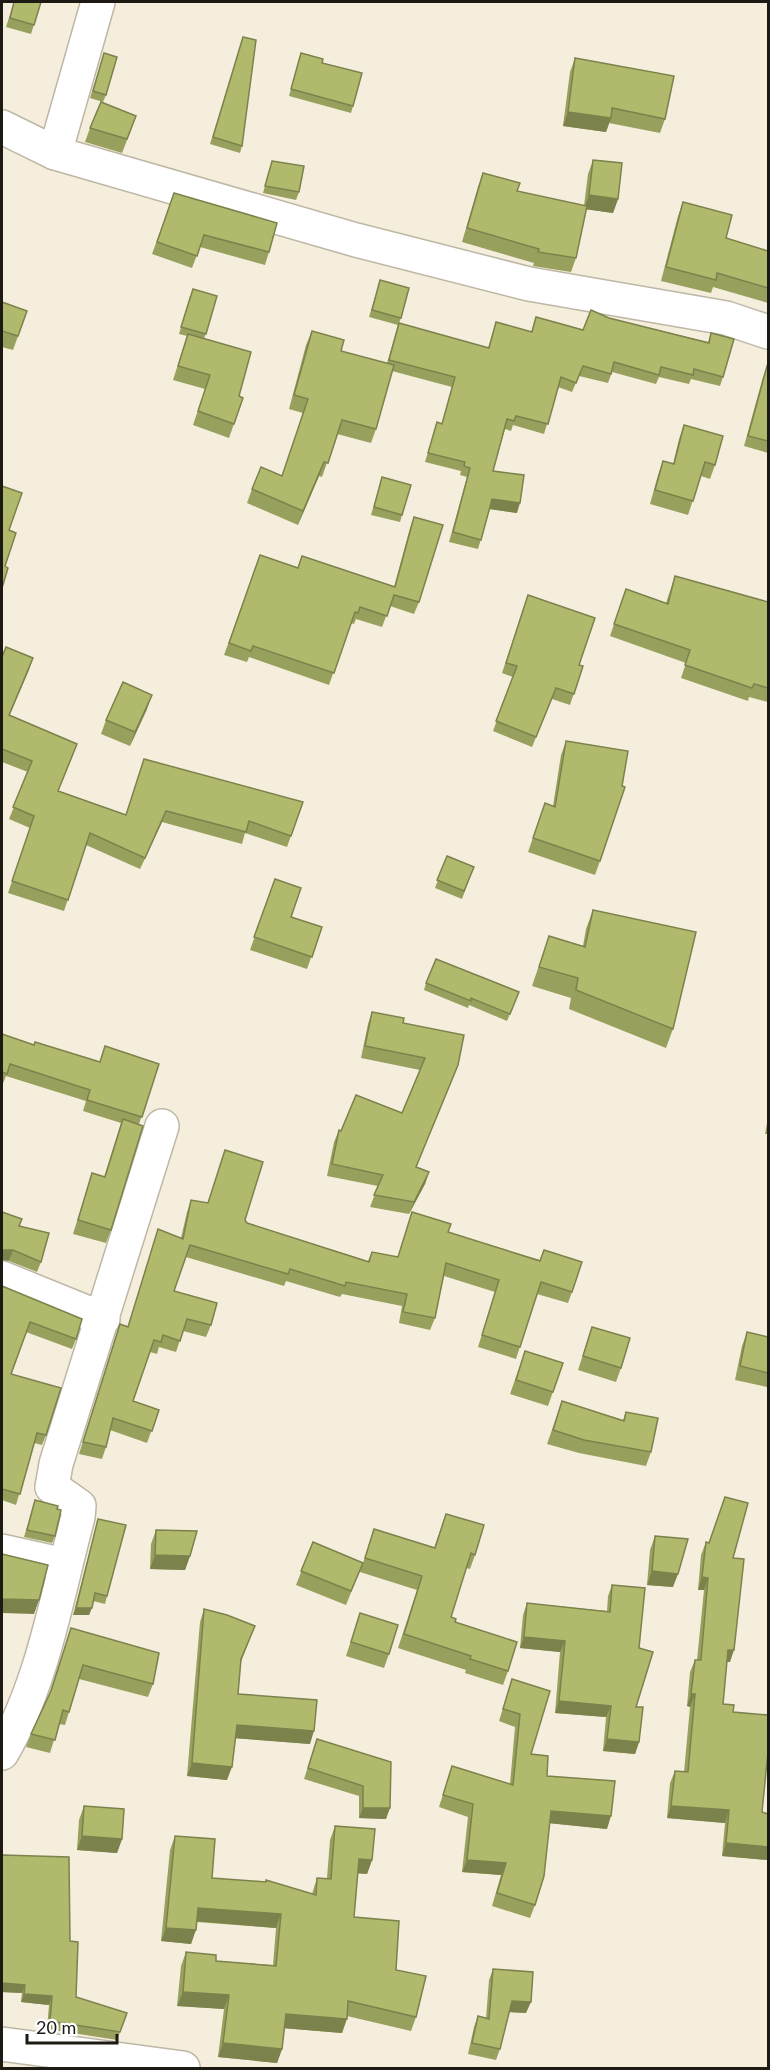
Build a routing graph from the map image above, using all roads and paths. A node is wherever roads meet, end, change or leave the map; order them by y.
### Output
1 (98, 2) edge
2 (2, 127) edge
3 (55, 153) junction
4 (768, 332) edge
5 (162, 1126) dead end
6 (2, 1278) edge
7 (103, 1319) junction
8 (2, 1551) edge
9 (65, 1565) junction
10 (2, 1753) edge
11 (2, 2044) edge
12 (183, 2068) edge

1 - 3 street
2 - 3 street
3 - 4 street
5 - 7 street
6 - 7 street
7 - 9 street
8 - 9 street
9 - 10 street
11 - 12 street

